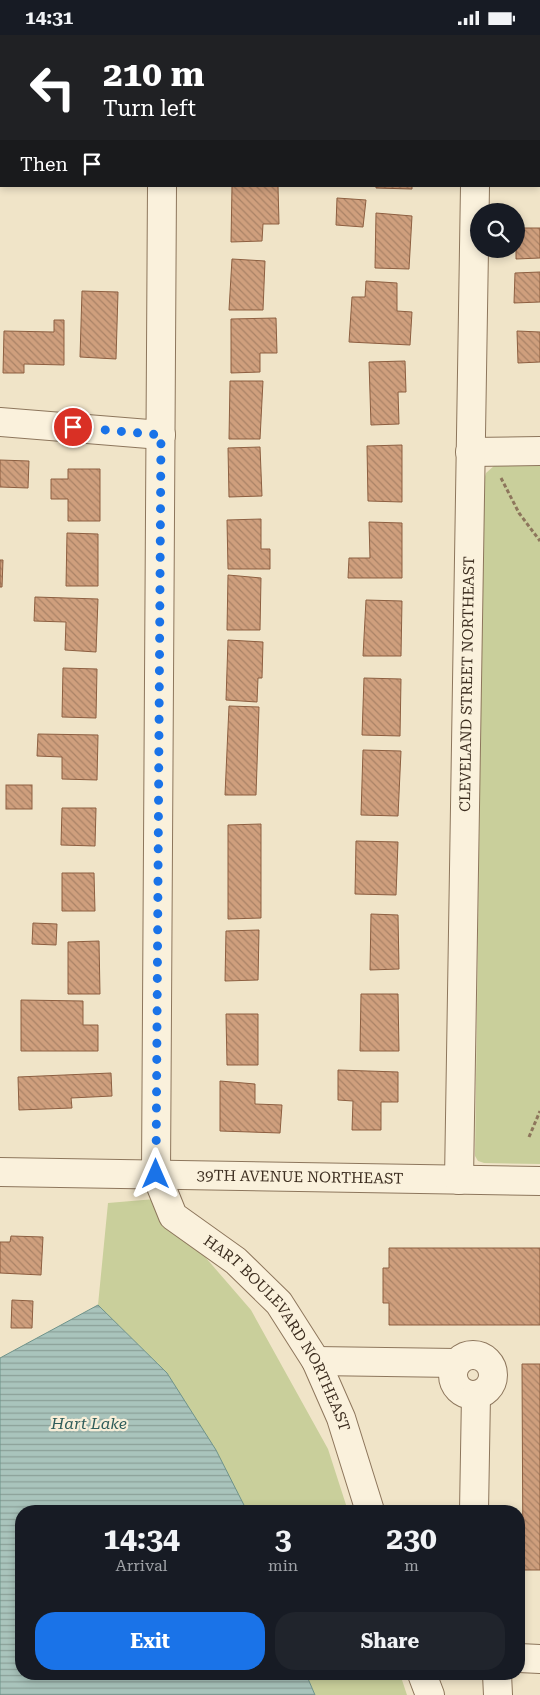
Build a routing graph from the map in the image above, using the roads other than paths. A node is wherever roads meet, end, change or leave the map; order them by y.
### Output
1 (162, 187) edge
2 (475, 187) edge
3 (0, 422) edge
4 (161, 435) junction
5 (540, 451) edge
6 (470, 452) junction
7 (0, 1172) edge
8 (156, 1174) junction
9 (459, 1180) junction
10 (540, 1181) edge
11 (316, 1361) junction
12 (368, 1505) edge
13 (474, 1505) edge
14 (525, 1658) edge
15 (540, 1659) edge
16 (424, 1680) edge
17 (497, 1680) edge
18 (430, 1695) edge
19 (498, 1695) edge

1 - 4 street
2 - 6 street, CLEVELAND STREET NORTHEAST
3 - 4 street
4 - 8 street
5 - 6 street
6 - 9 street, CLEVELAND STREET NORTHEAST
7 - 8 street, 39TH AVENUE NORTHEAST
8 - 9 street, 39TH AVENUE NORTHEAST
8 - 11 street, HART BOULEVARD NORTHEAST
9 - 10 street, 39TH AVENUE NORTHEAST
11 - 12 street, HART BOULEVARD NORTHEAST
11 - 13 street
14 - 15 street
16 - 18 street
17 - 19 street

